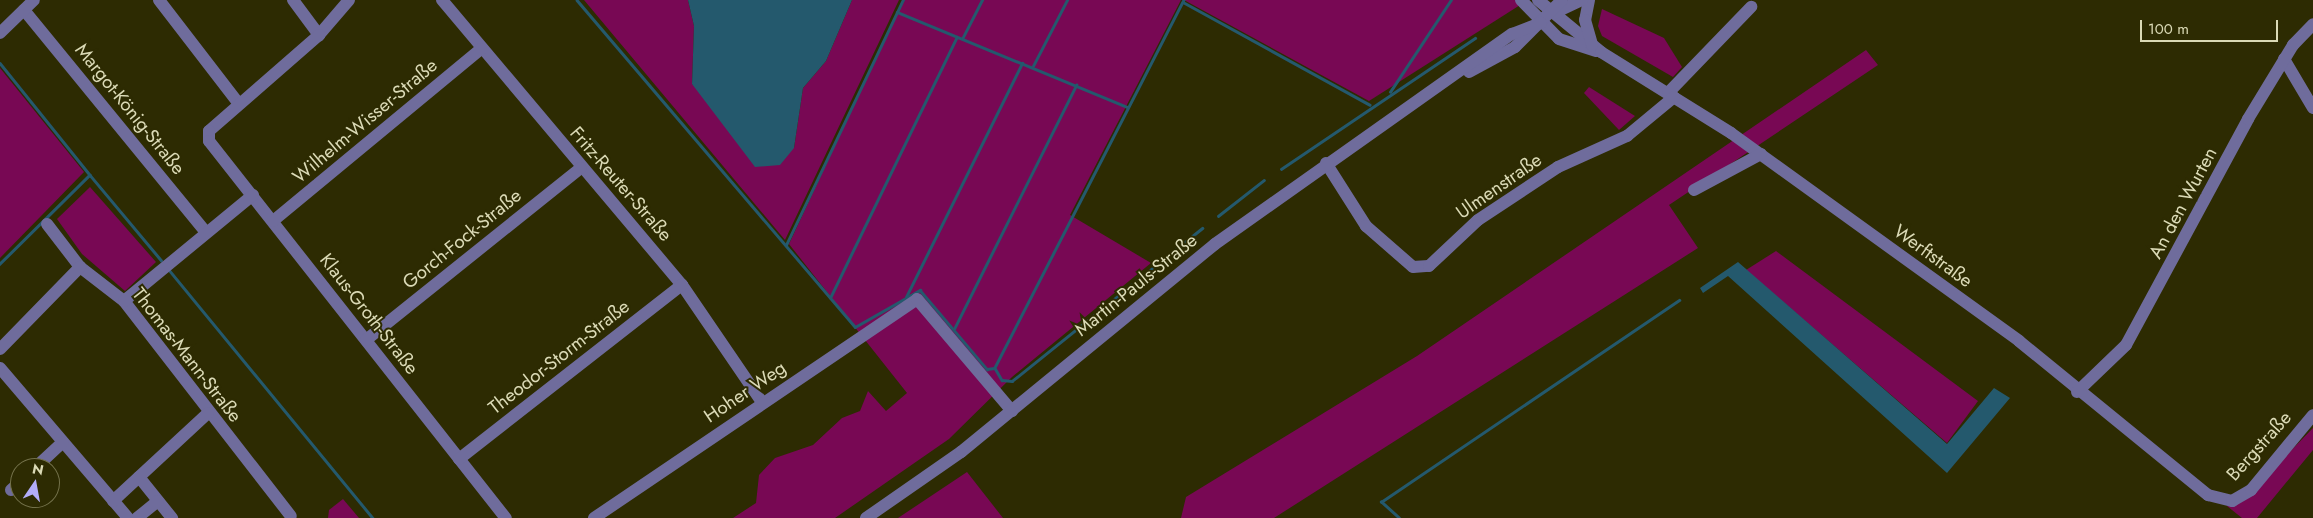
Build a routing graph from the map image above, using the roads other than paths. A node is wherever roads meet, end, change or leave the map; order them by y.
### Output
1 (34, 0) edge
2 (159, 0) edge
3 (294, 0) edge
4 (349, 0) edge
5 (442, 0) edge
6 (1521, 0) edge
7 (1538, 0) edge
8 (1562, 0) edge
9 (1582, 0) edge
10 (1588, 0) edge
11 (1750, 7) dead end
12 (24, 10) junction
13 (1554, 13) junction
14 (1540, 23) junction
15 (2313, 24) edge
16 (0, 33) edge
17 (319, 35) junction
18 (1596, 48) junction
19 (481, 49) junction
20 (2284, 59) junction
21 (1671, 95) junction
22 (239, 104) junction
23 (2313, 108) edge
24 (1761, 154) junction
25 (1326, 163) junction
26 (582, 168) junction
27 (1694, 190) dead end
28 (253, 195) junction
29 (274, 221) junction
30 (47, 224) dead end
31 (206, 232) junction
32 (80, 267) junction
33 (682, 285) junction
34 (124, 301) junction
35 (366, 340) junction
36 (0, 349) edge
37 (0, 368) edge
38 (2077, 392) junction
39 (761, 401) junction
40 (1012, 411) junction
41 (208, 413) junction
42 (2313, 415) edge
43 (63, 442) junction
44 (46, 458) edge
45 (460, 459) junction
46 (139, 477) junction
47 (2232, 500) joint
48 (113, 501) junction
49 (158, 501) junction
50 (291, 516) dead end
51 (128, 518) edge
52 (137, 518) edge
53 (172, 518) edge
54 (506, 518) edge
55 (594, 518) edge
56 (866, 518) edge

1 - 12 street
2 - 22 street
3 - 17 street
4 - 17 street
5 - 19 street, Fritz-Reuter-Straße
6 - 14 street, Werftstraße
7 - 13 street, Werftstraße
8 - 13 street, Martin-Pauls-Straße
9 - 13 street, Martin-Pauls-Straße
10 - 18 street
11 - 21 street, Ulmenstraße
12 - 16 street
12 - 31 street, Margot-König-Straße
13 - 14 street, Martin-Pauls-Straße
13 - 18 street, Werftstraße
14 - 18 street, Werftstraße
14 - 25 street, Martin-Pauls-Straße
15 - 20 street, An den Wurten
17 - 22 street
18 - 21 street, Werftstraße
19 - 26 street, Fritz-Reuter-Straße
19 - 29 street, Wilhelm-Wisser-Straße
20 - 23 street
20 - 38 street, An den Wurten
21 - 24 street, Werftstraße
21 - 25 street, Ulmenstraße
22 - 28 street, Klaus-Groth-Straße
24 - 27 street
24 - 38 street, Werftstraße
25 - 40 street, Martin-Pauls-Straße
26 - 33 street, Fritz-Reuter-Straße
26 - 35 street, Gorch-Fock-Straße
28 - 29 street, Klaus-Groth-Straße
28 - 31 street
29 - 35 street, Klaus-Groth-Straße
30 - 32 street, Thomas-Mann-Straße
31 - 34 street
32 - 34 street, Thomas-Mann-Straße
32 - 36 street
33 - 39 street, Fritz-Reuter-Straße
33 - 45 street, Theodor-Storm-Straße
34 - 41 street, Thomas-Mann-Straße
35 - 45 street, Klaus-Groth-Straße
37 - 43 street
38 - 47 street, Werftstraße
39 - 40 street, Hoher Weg
39 - 55 street, Hoher Weg
40 - 56 street, Martin-Pauls-Straße
41 - 46 street
41 - 50 street, Thomas-Mann-Straße
42 - 47 street, Bergstraße
43 - 44 street
43 - 48 street
45 - 54 street, Klaus-Groth-Straße
46 - 48 street
46 - 49 street
48 - 51 street
49 - 52 street
49 - 53 street

